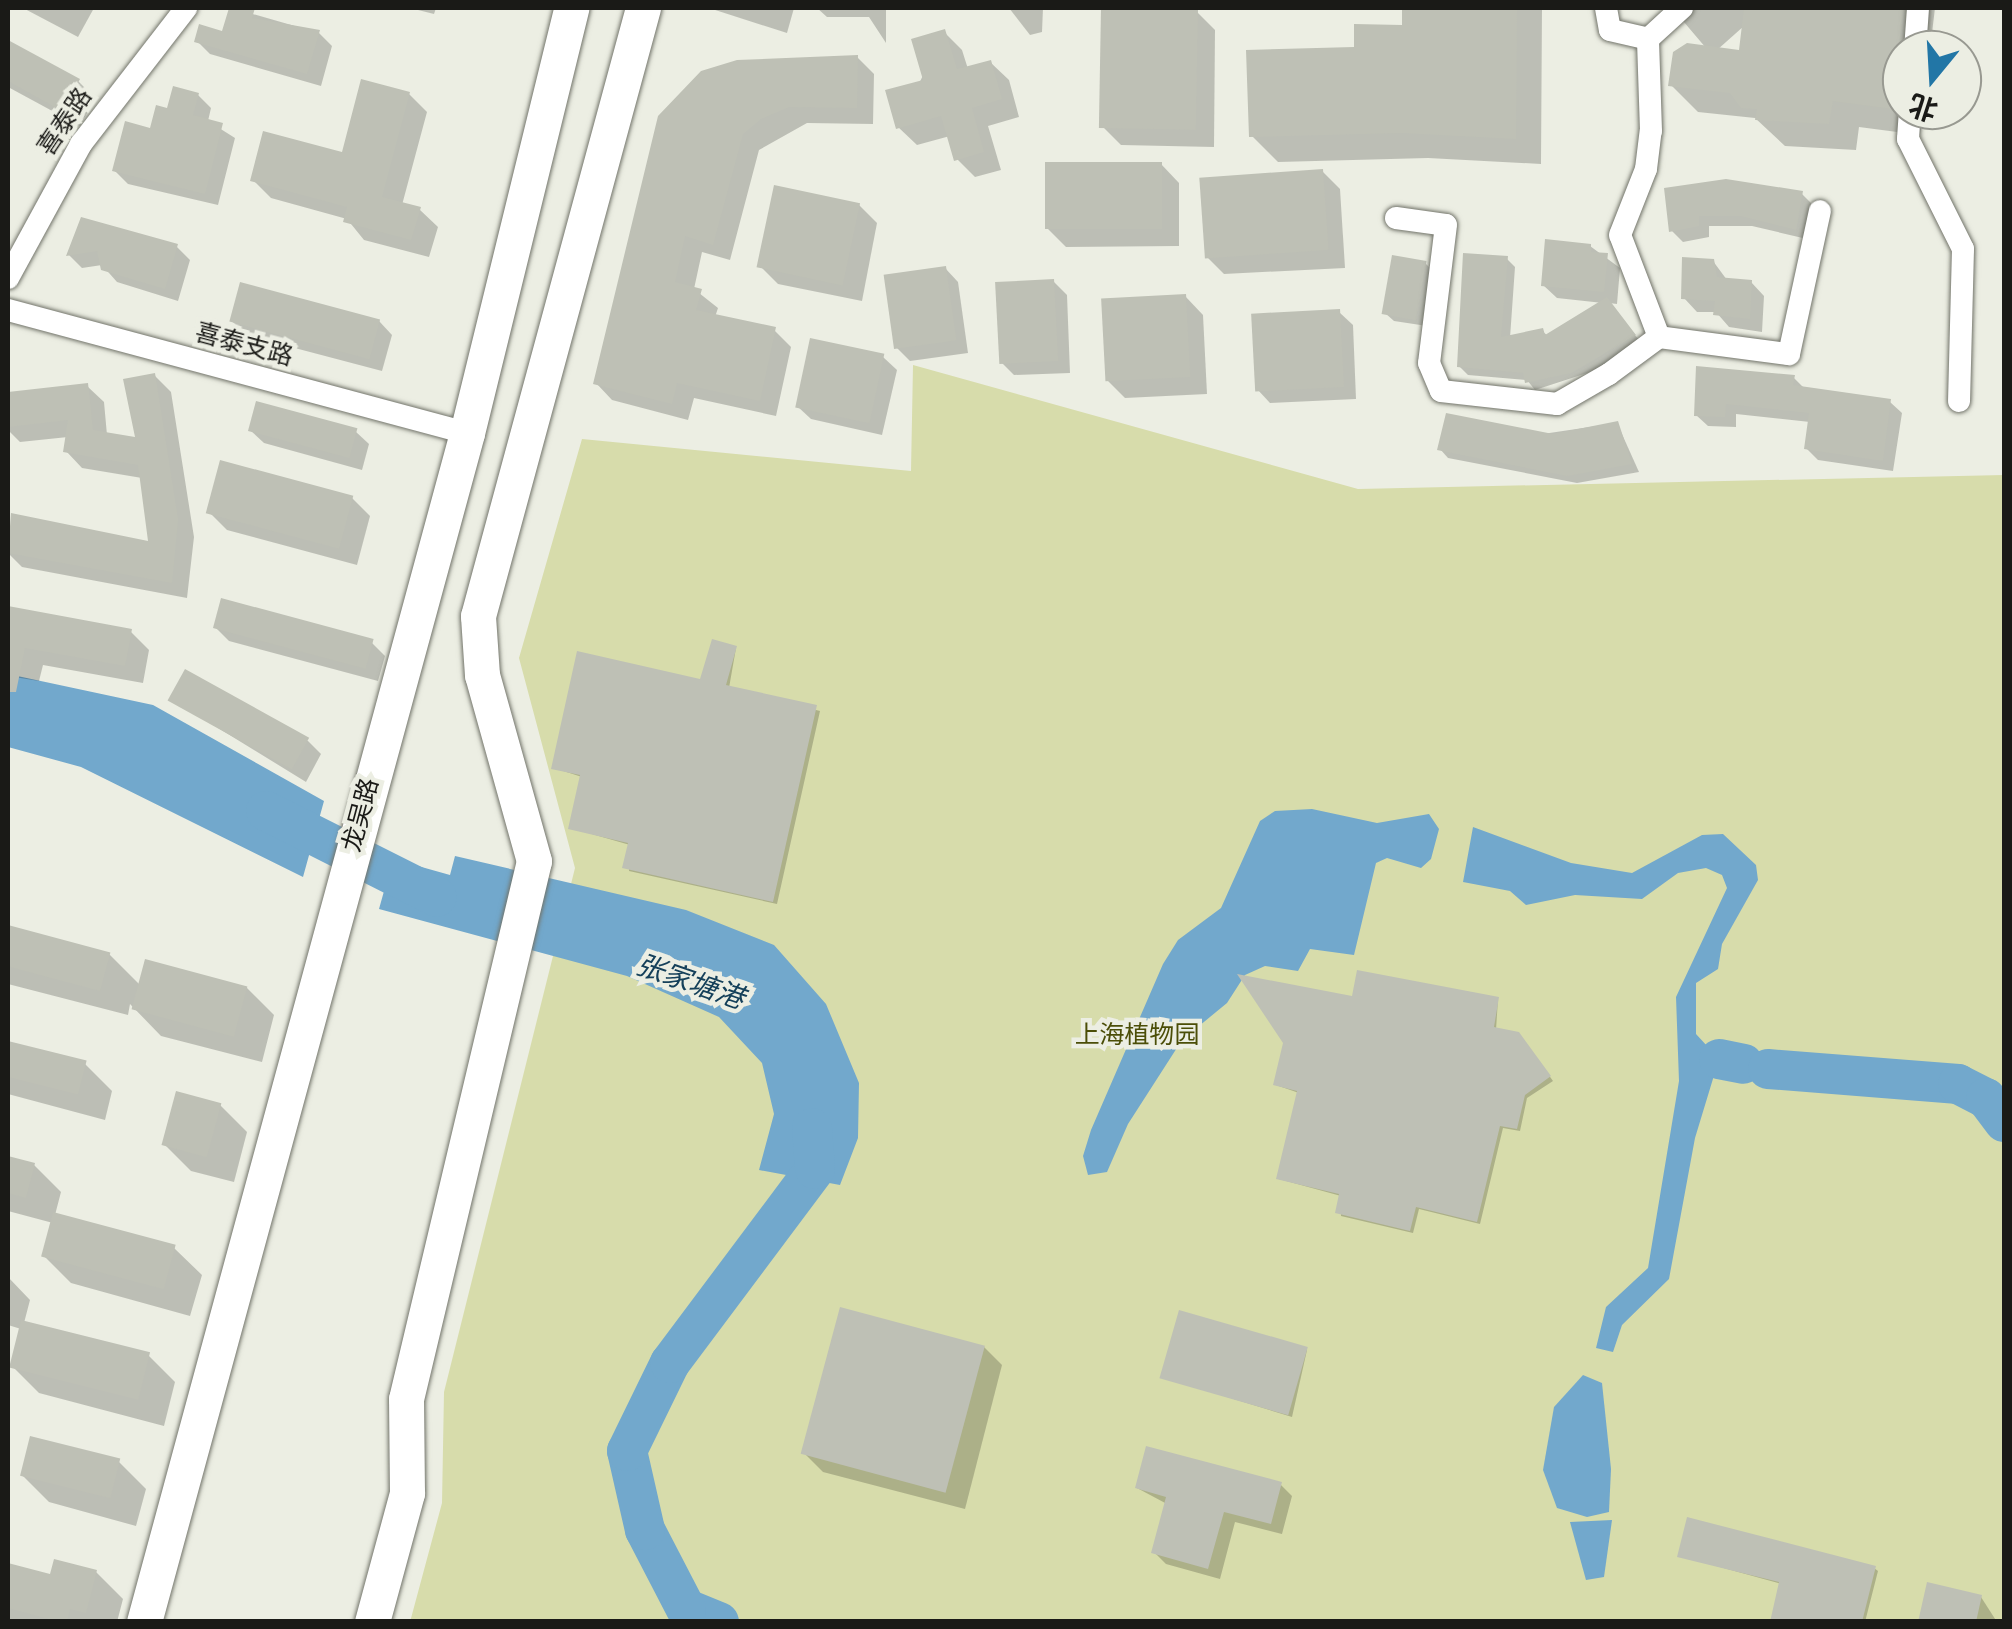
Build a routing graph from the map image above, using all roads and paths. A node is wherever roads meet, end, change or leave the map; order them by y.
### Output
1 (186, 8) edge
2 (571, 8) edge
3 (644, 8) edge
4 (1606, 8) edge
5 (1682, 8) edge
6 (1648, 40) junction
7 (1909, 130) edge
8 (1820, 212) dead end
9 (1396, 218) dead end
10 (8, 278) edge
11 (8, 310) edge
12 (1659, 337) junction
13 (1959, 402) dead end
14 (467, 433) junction
15 (144, 1622) edge
16 (372, 1622) edge

1 - 10 street, 喜泰路
2 - 14 main road, 龙吴路
3 - 16 main road
4 - 6 street
5 - 6 street
6 - 12 street
7 - 13 street
8 - 12 street
9 - 12 street
11 - 14 street, 喜泰支路
14 - 15 main road, 龙吴路

